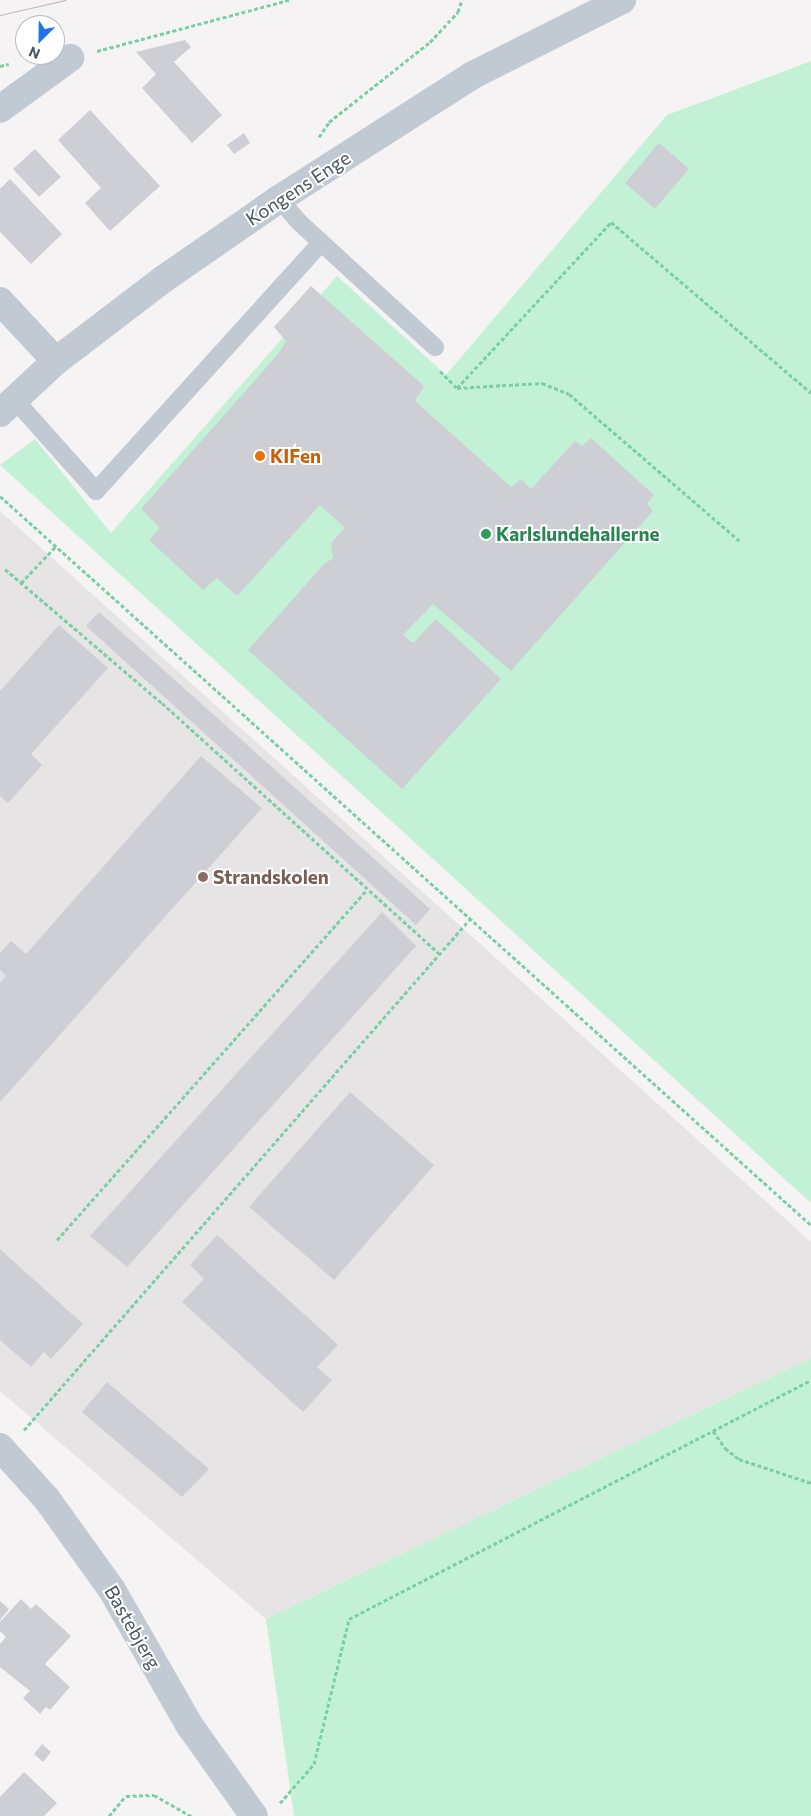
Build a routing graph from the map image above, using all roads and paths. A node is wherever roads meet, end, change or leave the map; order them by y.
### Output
1 (289, 0) edge
2 (462, 0) edge
3 (622, 0) edge
4 (70, 58) joint
5 (0, 109) edge
6 (314, 145) dead end
7 (279, 199) junction
8 (321, 243) junction
9 (0, 301) edge
10 (435, 347) joint
11 (56, 361) junction
12 (457, 388) junction
13 (811, 393) edge
14 (7, 406) edge
15 (0, 496) edge
16 (740, 542) dead end
17 (56, 546) junction
18 (4, 569) dead end
19 (21, 583) junction
20 (367, 890) junction
21 (469, 920) junction
22 (439, 953) junction
23 (811, 1225) edge
24 (57, 1240) dead end
25 (811, 1380) edge
26 (713, 1431) junction
27 (2, 1449) edge
28 (811, 1483) edge
29 (266, 1813) edge
30 (108, 1816) edge
31 (191, 1816) edge

1 - 4 path
2 - 6 path
3 - 7 street, Kongens Enge
4 - 5 street
7 - 8 lane
7 - 11 street, Kongens Enge
8 - 10 lane
8 - 14 lane
9 - 11 street
10 - 12 path
11 - 14 street, Kongens Enge
12 - 13 path
12 - 16 path
15 - 17 path
17 - 19 path
17 - 21 path
18 - 19 path
19 - 20 path
20 - 22 path
20 - 24 path
21 - 22 path
21 - 23 path
22 - 27 path
25 - 26 path
26 - 28 path
26 - 29 path
27 - 29 street, Bastebjerg
30 - 31 path

